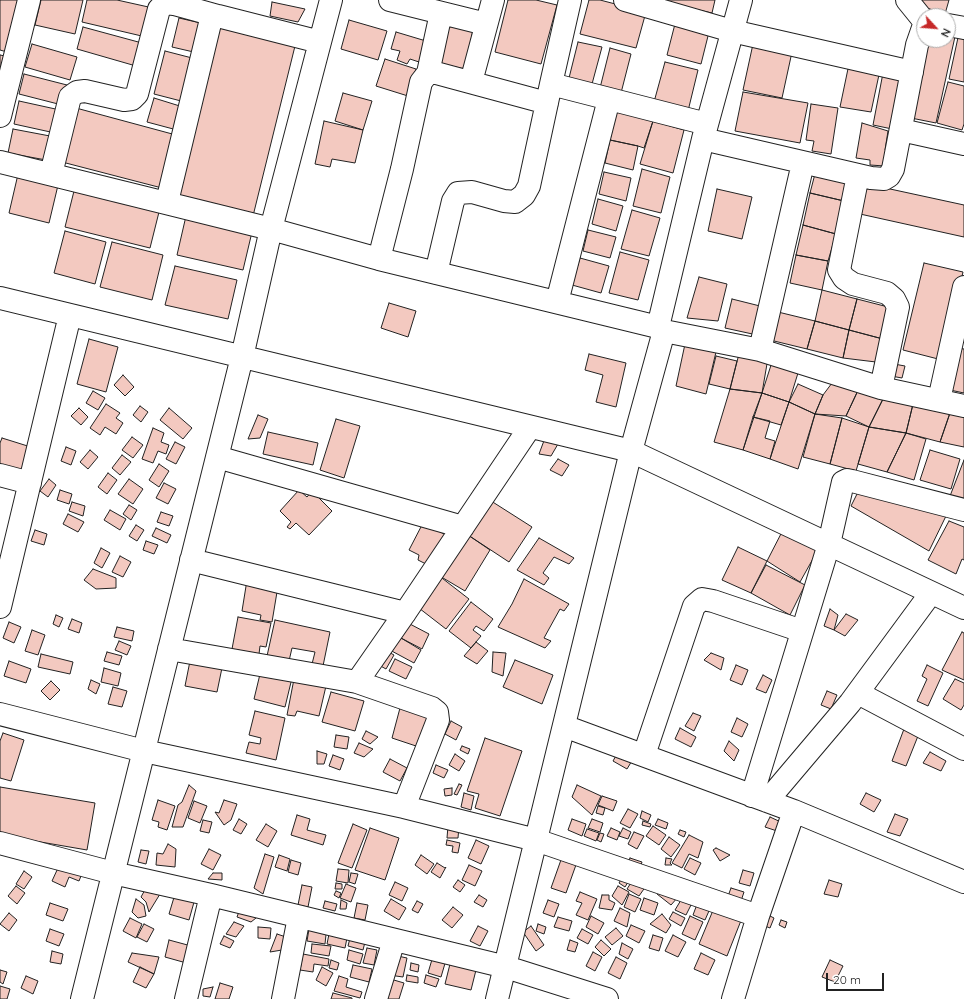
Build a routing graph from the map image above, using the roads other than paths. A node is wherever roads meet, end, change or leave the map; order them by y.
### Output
1 (29, 0) edge
2 (331, 0) edge
3 (390, 0) edge
4 (492, 0) edge
5 (570, 0) edge
6 (625, 0) edge
7 (741, 0) edge
8 (907, 0) edge
9 (160, 2) edge
10 (916, 11) edge
11 (441, 13) junction
12 (218, 16) junction
13 (486, 24) junction
14 (732, 31) junction
15 (320, 42) junction
16 (916, 48) edge
17 (912, 72) junction
18 (428, 73) junction
19 (470, 82) junction
20 (549, 94) junction
21 (609, 99) junction
22 (0, 116) edge
23 (901, 130) junction
24 (705, 132) junction
25 (964, 144) edge
26 (0, 162) edge
27 (803, 163) junction
28 (51, 174) junction
29 (858, 175) junction
30 (167, 202) junction
31 (272, 229) junction
32 (379, 259) junction
33 (436, 273) junction
34 (964, 287) edge
35 (0, 298) edge
36 (557, 302) junction
37 (70, 315) junction
38 (661, 329) junction
39 (760, 350) junction
40 (242, 357) junction
41 (881, 388) junction
42 (939, 400) junction
43 (964, 406) edge
44 (530, 427) junction
45 (631, 452) junction
46 (217, 457) junction
47 (0, 475) edge
48 (30, 483) junction
49 (964, 510) edge
50 (463, 527) junction
51 (829, 544) junction
52 (192, 560) junction
53 (931, 593) junction
54 (962, 600) edge
55 (0, 607) edge
56 (405, 613) junction
57 (802, 632) junction
58 (169, 649) junction
59 (357, 682) junction
60 (858, 693) junction
61 (0, 714) edge
62 (564, 726) junction
63 (964, 749) edge
64 (144, 751) junction
65 (644, 755) junction
66 (760, 798) junction
67 (404, 807) junction
68 (794, 811) junction
69 (536, 840) junction
70 (0, 843) edge
71 (113, 873) junction
72 (964, 882) edge
73 (211, 896) junction
74 (758, 916) junction
75 (299, 917) junction
76 (394, 940) junction
77 (506, 967) junction
78 (82, 999) edge
79 (186, 999) edge
80 (283, 999) edge
81 (376, 999) edge
82 (497, 999) edge
83 (607, 999) edge
84 (733, 999) edge

1 - 22 street
2 - 15 street
3 - 11 street
4 - 13 street
5 - 20 street
6 - 14 street
7 - 14 street
8 - 10 street
9 - 12 street
9 - 28 street
11 - 13 street
11 - 18 street
12 - 15 street
12 - 30 street
13 - 19 street
14 - 17 street
14 - 24 street
15 - 31 street
16 - 17 street
17 - 23 street
18 - 19 street
18 - 32 street
19 - 20 street
20 - 21 street
20 - 33 street
21 - 24 street
21 - 36 street
23 - 25 street
23 - 29 street
24 - 27 street
24 - 38 street
26 - 28 street
27 - 29 street
27 - 39 street
28 - 30 street
29 - 41 street
30 - 31 street
31 - 32 street
31 - 40 street
32 - 33 street
33 - 36 street
34 - 42 street
35 - 37 street
36 - 38 street
37 - 40 street
37 - 48 street
38 - 39 street
38 - 45 street
39 - 41 street
40 - 44 street
40 - 46 street
41 - 42 street
42 - 43 street
44 - 45 street
44 - 50 street
45 - 51 street
45 - 62 street
46 - 50 street
46 - 52 street
47 - 48 street
48 - 55 street
49 - 51 street
50 - 56 street
51 - 53 street
51 - 57 street
52 - 56 street
52 - 58 street
53 - 54 street
53 - 60 street
56 - 59 street
57 - 65 street
57 - 66 street
58 - 59 street
58 - 64 street
59 - 67 street
60 - 63 street
60 - 66 street
61 - 64 street
62 - 65 street
62 - 69 street
64 - 67 street
64 - 71 street
65 - 66 street
66 - 68 street
67 - 69 street
68 - 72 street
68 - 74 street
69 - 74 street
69 - 77 street
70 - 71 street
71 - 73 street
71 - 78 street
73 - 75 street
73 - 79 street
74 - 84 street
75 - 76 street
75 - 80 street
76 - 77 street
76 - 81 street
77 - 82 street
77 - 83 street

